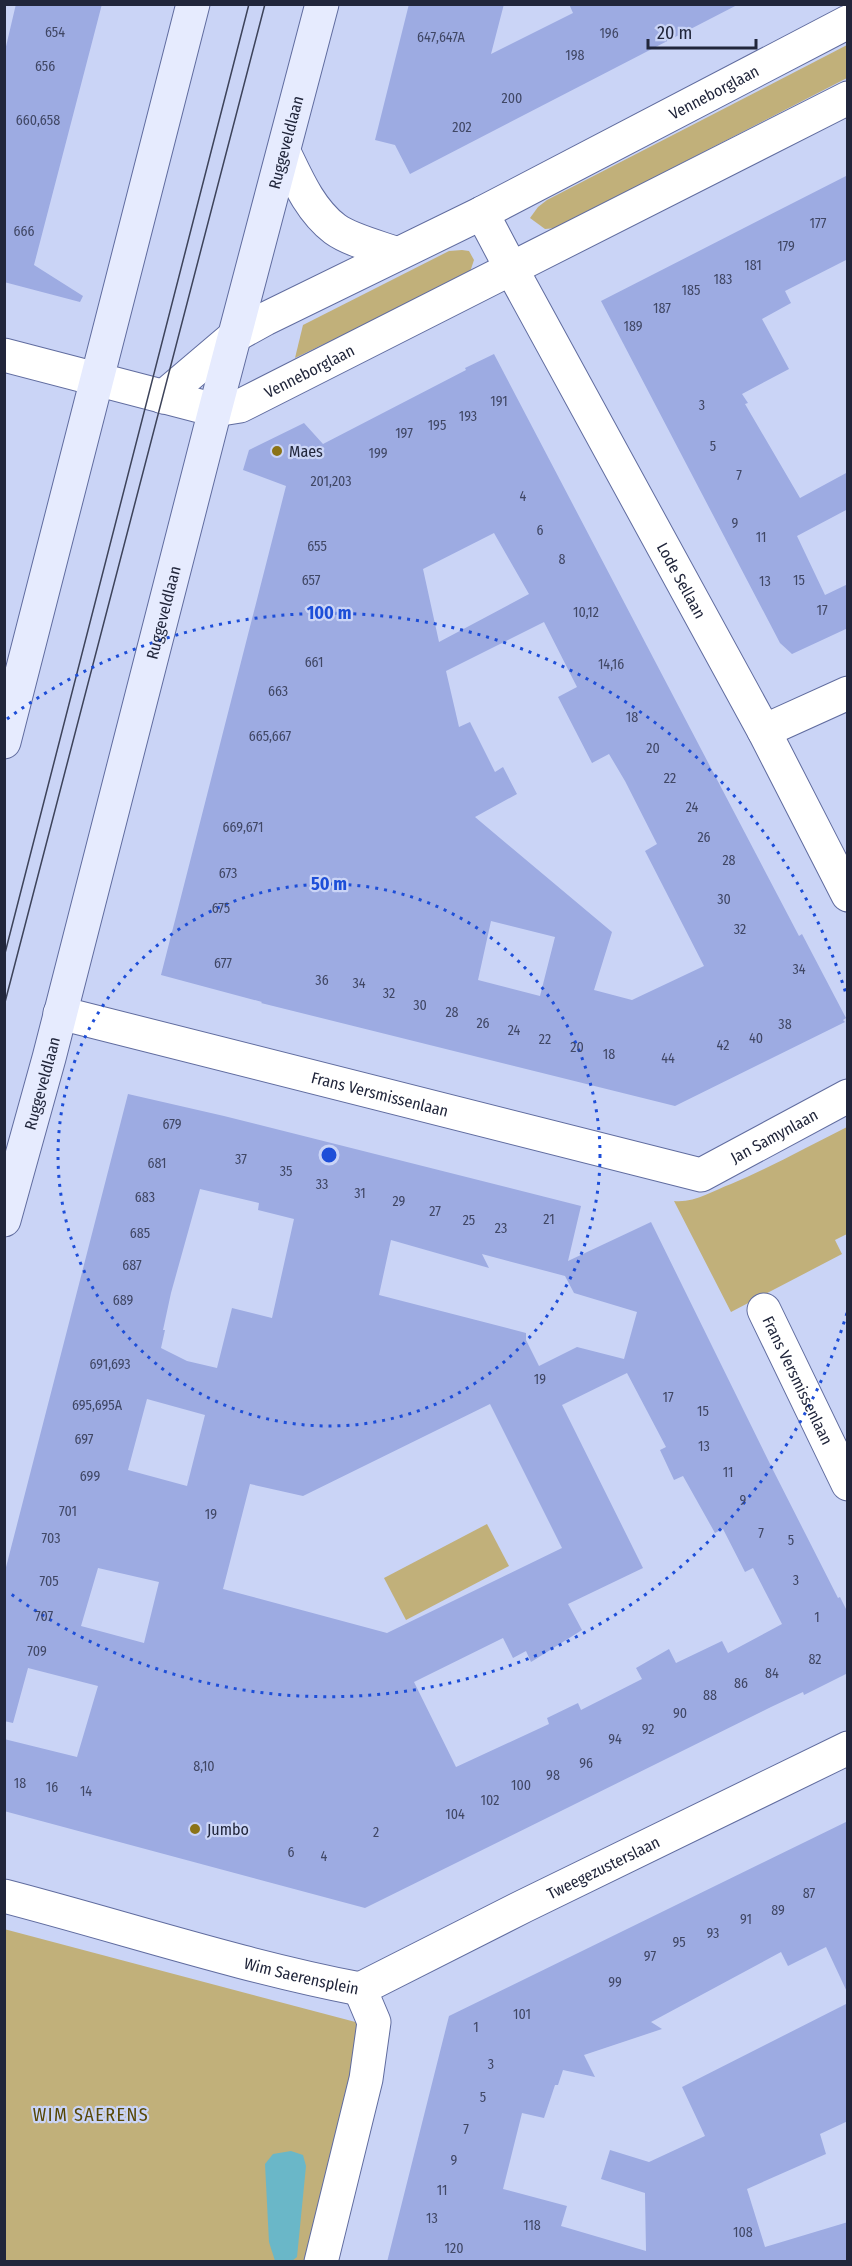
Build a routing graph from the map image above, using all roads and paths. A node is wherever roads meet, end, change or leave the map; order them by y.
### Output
1 (193, 4) edge
2 (322, 4) edge
3 (848, 22) edge
4 (848, 98) edge
5 (284, 152) junction
6 (482, 213) junction
7 (395, 254) junction
8 (511, 268) junction
9 (236, 335) junction
10 (4, 355) edge
11 (97, 379) junction
12 (163, 397) junction
13 (215, 410) junction
14 (848, 693) edge
15 (764, 731) junction
16 (4, 742) edge
17 (848, 895) edge
18 (60, 1013) junction
19 (848, 1096) edge
20 (701, 1175) joint
21 (4, 1220) edge
22 (764, 1310) dead end
23 (848, 1484) edge
24 (848, 1748) edge
25 (4, 1896) edge
26 (360, 1989) junction
27 (321, 2262) edge

1 - 11 street
2 - 5 street, Ruggeveldlaan
3 - 6 street, Venneborglaan
4 - 8 street, Venneborglaan
5 - 7 street
5 - 9 street, Ruggeveldlaan
6 - 7 street, Venneborglaan
6 - 8 street
7 - 9 street, Venneborglaan
8 - 13 street, Venneborglaan
8 - 15 street, Lode Sellaan
9 - 12 street, Venneborglaan
9 - 13 street, Ruggeveldlaan
10 - 11 street, Venneborglaan
11 - 12 street, Venneborglaan
11 - 16 street
12 - 13 street, Venneborglaan
13 - 18 street, Ruggeveldlaan
14 - 15 street
15 - 17 street, Lode Sellaan
18 - 20 street, Frans Versmissenlaan
18 - 21 street, Ruggeveldlaan
19 - 20 street, Jan Samynlaan
22 - 23 street, Frans Versmissenlaan
24 - 26 street, Tweegezusterslaan
25 - 26 street, Wim Saerensplein
26 - 27 street, Wim Saerensplein

